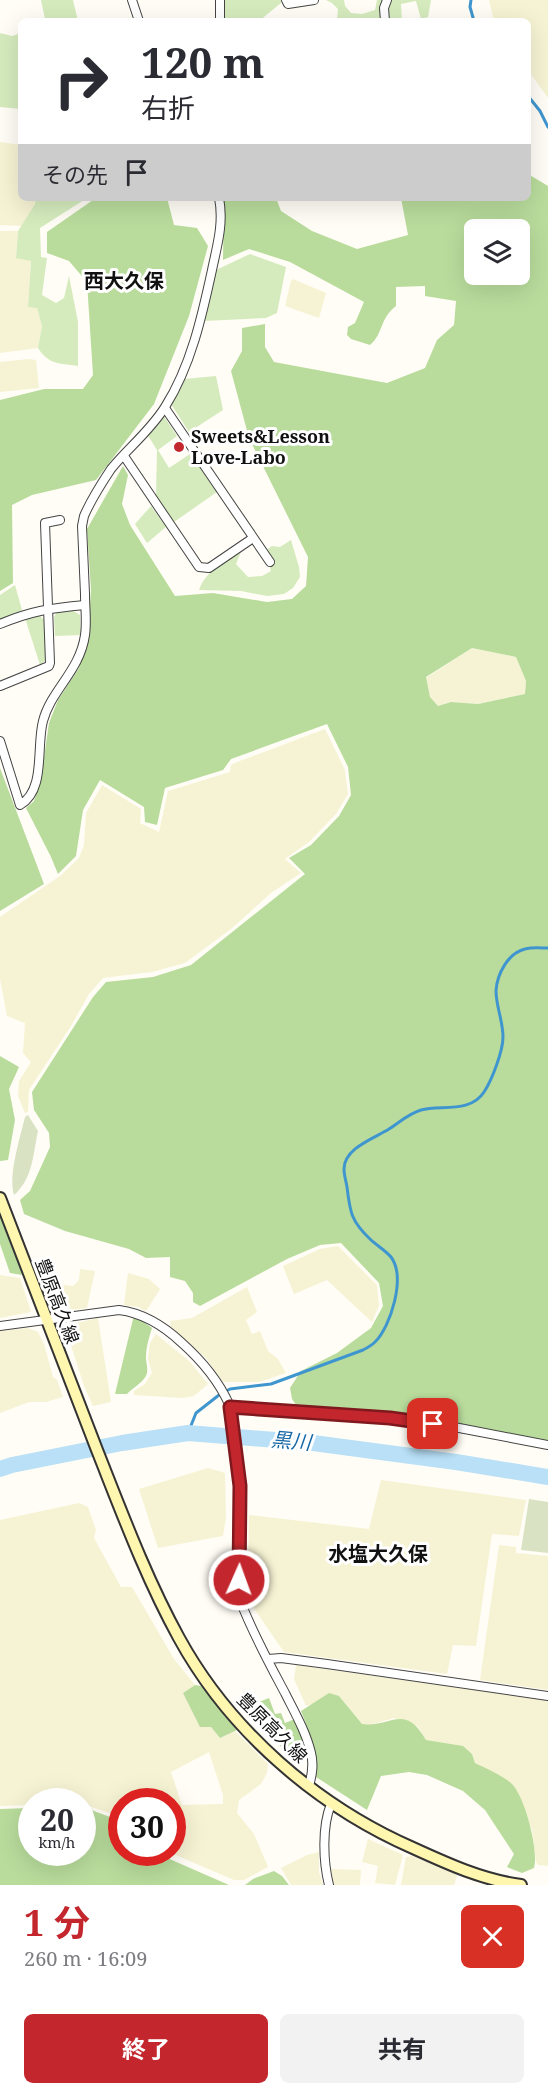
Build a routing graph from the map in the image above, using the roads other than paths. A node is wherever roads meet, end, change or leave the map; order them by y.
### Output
1 (132, 0) edge
2 (220, 0) edge
3 (286, 0) edge
4 (314, 0) edge
5 (387, 0) edge
6 (138, 18) edge
7 (220, 18) edge
8 (385, 18) edge
9 (220, 201) edge
10 (165, 408) junction
11 (124, 456) junction
12 (60, 520) dead end
13 (253, 538) junction
14 (270, 562) dead end
15 (85, 605) junction
16 (48, 608) junction
17 (0, 624) edge
18 (0, 686) edge
19 (0, 741) edge
20 (0, 1198) edge
21 (47, 1320) junction
22 (0, 1326) edge
23 (230, 1408) junction
24 (548, 1444) edge
25 (268, 1659) junction
26 (548, 1696) edge
27 (309, 1786) junction
28 (331, 1804) junction
29 (329, 1885) edge
30 (521, 1885) edge

1 - 6 street
2 - 7 street
3 - 4 street
5 - 8 street
9 - 10 street
10 - 11 street
10 - 13 street
11 - 13 street
11 - 15 street
12 - 16 street
13 - 14 street
15 - 16 street
15 - 19 street
16 - 17 street
16 - 18 street
20 - 21 main road, 豊原高久線
21 - 22 street
21 - 23 street
21 - 27 main road, 豊原高久線
23 - 24 street
23 - 25 street
25 - 26 street
25 - 27 street
27 - 28 main road, 豊原高久線
28 - 29 street
28 - 30 main road, 豊原高久線

